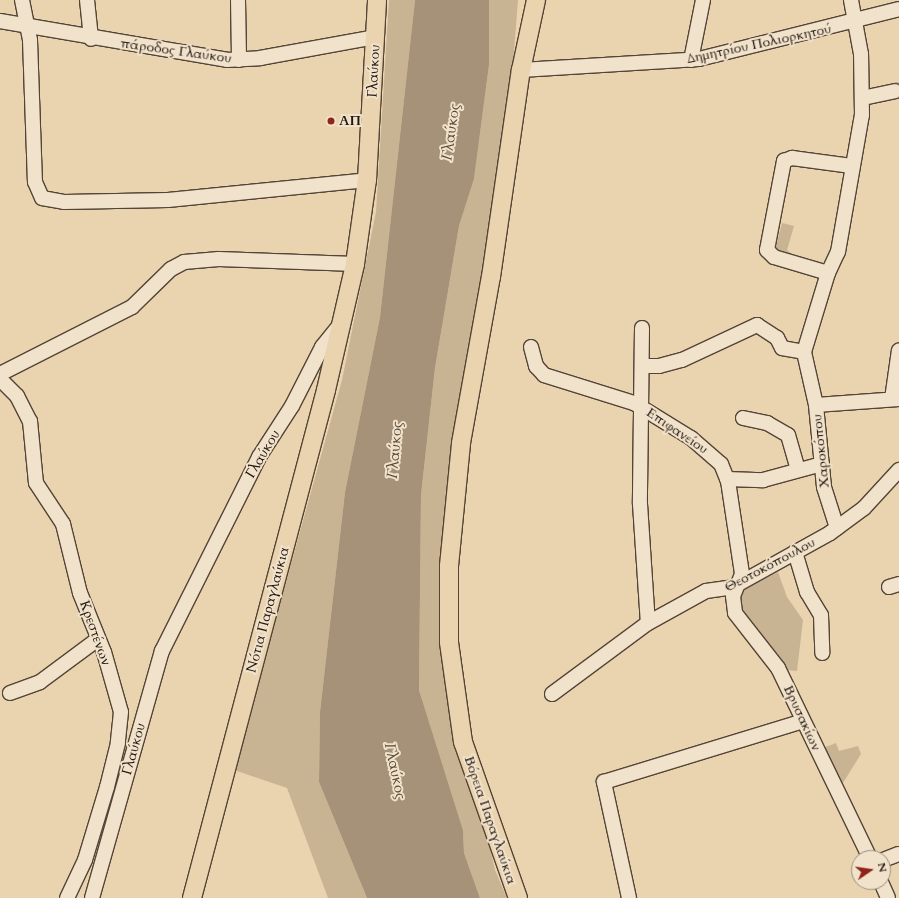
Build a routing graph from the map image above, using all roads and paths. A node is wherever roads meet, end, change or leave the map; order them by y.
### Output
1 (22, 0) edge
2 (87, 0) edge
3 (238, 0) edge
4 (377, 0) edge
5 (536, 0) edge
6 (703, 0) edge
7 (850, 0) edge
8 (899, 9) edge
9 (0, 21) edge
10 (855, 23) junction
11 (28, 28) junction
12 (376, 37) junction
13 (91, 39) junction
14 (239, 60) junction
15 (691, 60) junction
16 (521, 70) junction
17 (895, 91) dead end
18 (863, 98) junction
19 (851, 166) junction
20 (367, 180) junction
21 (356, 264) junction
22 (828, 273) junction
23 (343, 322) junction
24 (642, 328) dead end
25 (531, 347) dead end
26 (899, 350) edge
27 (804, 352) junction
28 (642, 366) junction
29 (0, 374) edge
30 (0, 378) edge
31 (895, 399) edge
32 (638, 405) junction
33 (816, 405) junction
34 (743, 418) dead end
35 (822, 464) junction
36 (798, 470) junction
37 (899, 470) edge
38 (727, 479) junction
39 (837, 528) junction
40 (795, 552) junction
41 (739, 584) junction
42 (648, 623) junction
43 (98, 639) junction
44 (822, 653) dead end
45 (10, 693) dead end
46 (552, 694) dead end
47 (803, 721) junction
48 (866, 850) edge
49 (67, 898) edge
50 (92, 898) edge
51 (192, 898) edge
52 (518, 898) edge
53 (629, 898) edge

1 - 11 street
2 - 13 street
3 - 14 street
4 - 12 main road, Γλαύκου
5 - 16 main road, Βόρεια Παραγλαύκια
6 - 15 street
7 - 10 street
8 - 10 street, Δημητρίου Πολιορκητού
9 - 11 street, πάροδος Γλαύκου
10 - 15 street, Δημητρίου Πολιορκητού
10 - 18 street
11 - 13 street, πάροδος Γλαύκου
11 - 20 street
12 - 14 street, πάροδος Γλαύκου
12 - 20 main road, Γλαύκου
13 - 14 street, πάροδος Γλαύκου
15 - 16 street, Δημητρίου Πολιορκητού
16 - 52 main road, Βόρεια Παραγλαύκια
17 - 18 street
18 - 19 street
19 - 22 street
19 - 22 street
20 - 21 main road, Γλαύκου
21 - 23 main road, Γλαύκου
21 - 29 street
22 - 27 street
23 - 50 street, Γλαύκου
23 - 51 main road, Νότια Παραγλαύκια
24 - 28 street
25 - 32 street, Επιφανείου
26 - 31 street
27 - 28 street
27 - 33 street
28 - 32 street
30 - 43 street, Κρεστένων
31 - 33 street, Χαροκόπου
32 - 38 street, Επιφανείου
32 - 42 street
33 - 35 street, Χαροκόπου
34 - 36 street
35 - 36 street
35 - 39 street, Χαροκόπου
36 - 38 street
37 - 39 street, Θεοτοκόπουλου
38 - 41 street, Επιφανείου
39 - 40 street, Θεοτοκόπουλου
40 - 41 street, Θεοτοκόπουλου
40 - 44 street
41 - 42 street, Θεοτοκόπουλου
41 - 47 street, Βρυσακίων
42 - 46 street, Θεοτοκόπουλου
43 - 45 street
43 - 49 street, Κρεστένων
47 - 48 street, Βρυσακίων
47 - 53 street

